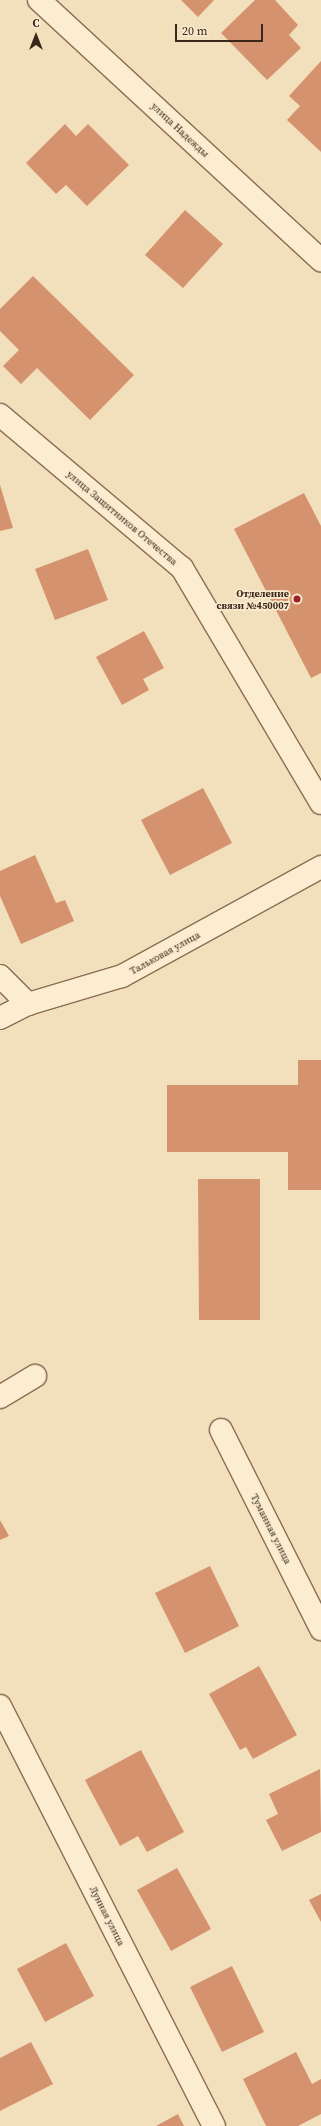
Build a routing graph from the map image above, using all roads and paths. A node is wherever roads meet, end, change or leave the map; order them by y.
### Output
1 (39, 0) edge
2 (321, 260) edge
3 (0, 415) edge
4 (321, 803) edge
5 (321, 867) edge
6 (0, 976) edge
7 (28, 1004) junction
8 (0, 1018) edge
9 (35, 1376) dead end
10 (0, 1397) edge
11 (221, 1430) dead end
12 (321, 1629) edge
13 (0, 1706) edge
14 (214, 2126) edge

1 - 2 street, улица Надежды
3 - 4 street, улица Защитников Отечества
5 - 7 street, Тальковая улица
6 - 7 street
7 - 8 street, Тальковая улица
9 - 10 street
11 - 12 street, Туманная улица
13 - 14 street, Лунная улица

